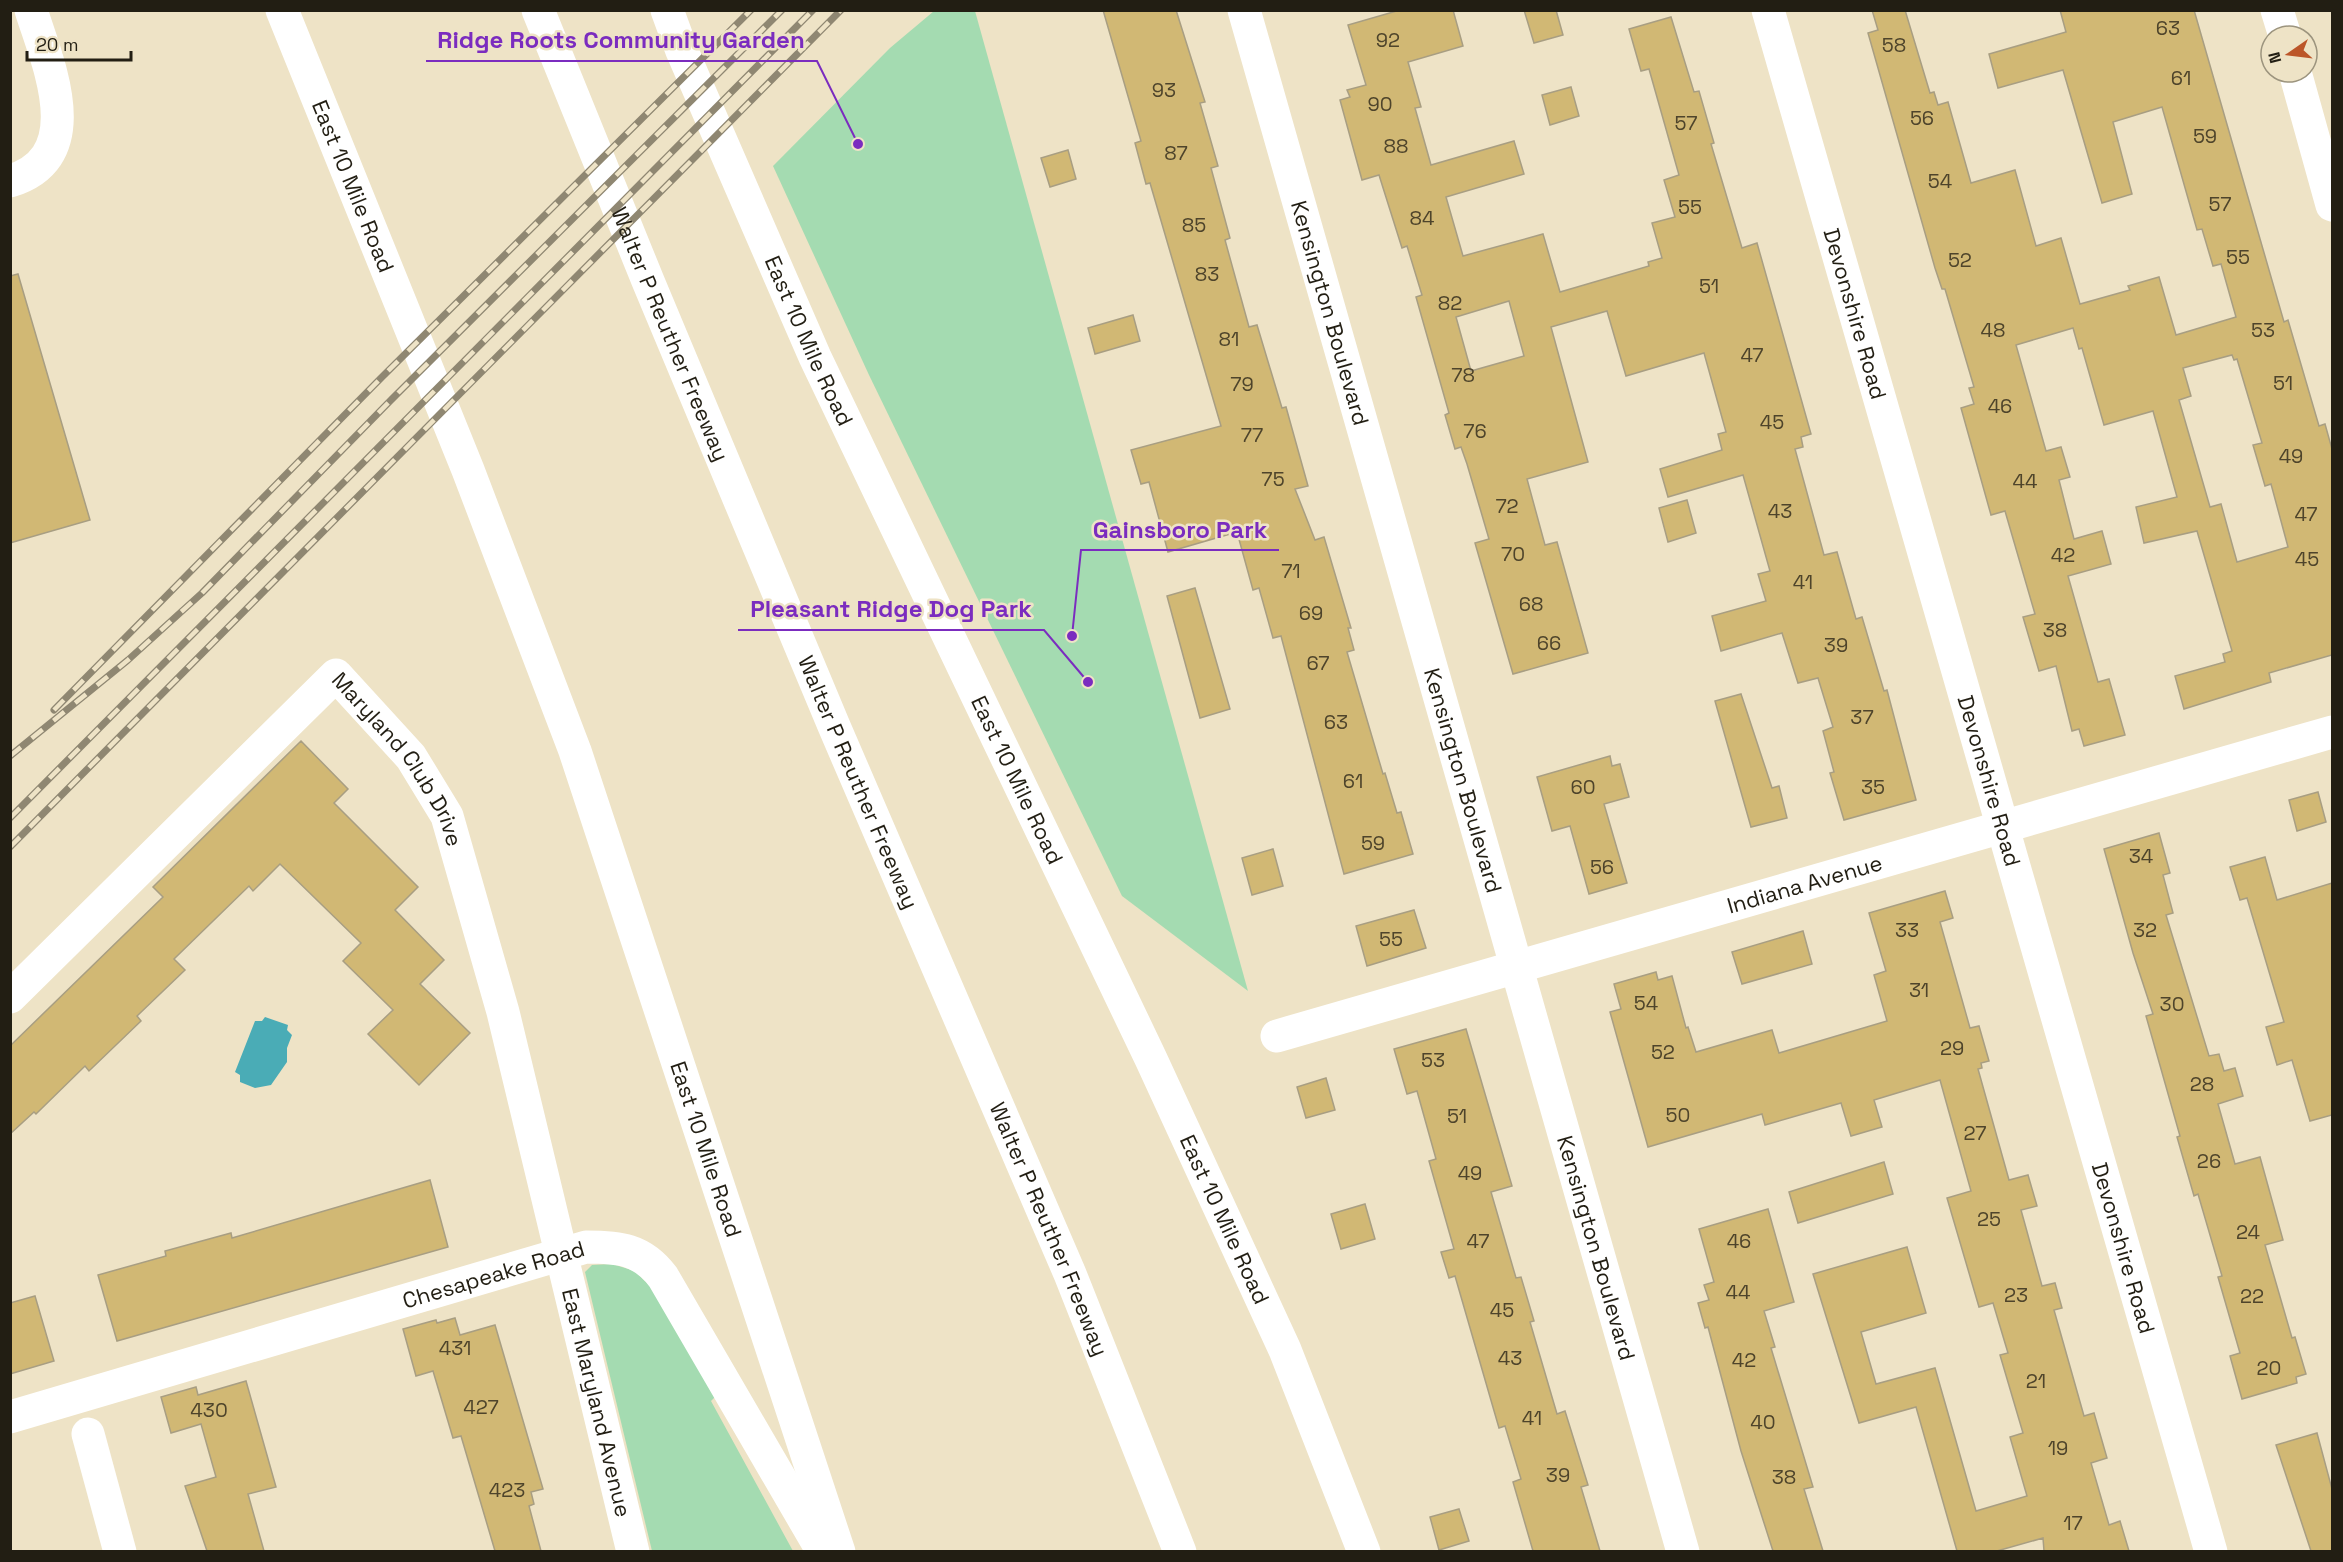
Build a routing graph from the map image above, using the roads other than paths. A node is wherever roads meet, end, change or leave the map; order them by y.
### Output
1 (31, 10) edge
2 (282, 10) edge
3 (538, 10) edge
4 (667, 10) edge
5 (1244, 10) edge
6 (1768, 10) edge
7 (2298, 84) edge
8 (10, 181) edge
9 (2332, 205) edge
10 (2332, 732) edge
11 (2002, 826) junction
12 (1514, 968) junction
13 (10, 997) edge
14 (1277, 1036) dead end
15 (560, 1254) junction
16 (10, 1417) edge
17 (88, 1434) dead end
18 (120, 1551) edge
19 (633, 1551) edge
20 (823, 1551) edge
21 (839, 1551) edge
22 (1180, 1551) edge
23 (1364, 1551) edge
24 (1683, 1551) edge
25 (2211, 1551) edge

1 - 8 main road
2 - 21 main road, East 10 Mile Road
3 - 22 main road, Walter P Reuther Freeway
4 - 23 main road, East 10 Mile Road
5 - 12 main road, Kensington Boulevard
6 - 11 main road, Devonshire Road
7 - 9 main road
10 - 11 main road, Indiana Avenue
11 - 12 main road, Indiana Avenue
11 - 25 main road, Devonshire Road
12 - 14 main road, Indiana Avenue
12 - 24 main road, Kensington Boulevard
13 - 15 main road, Maryland Club Drive
15 - 16 main road, Chesapeake Road
15 - 19 main road, East Maryland Avenue
15 - 20 main road, Chesapeake Road
17 - 18 main road

